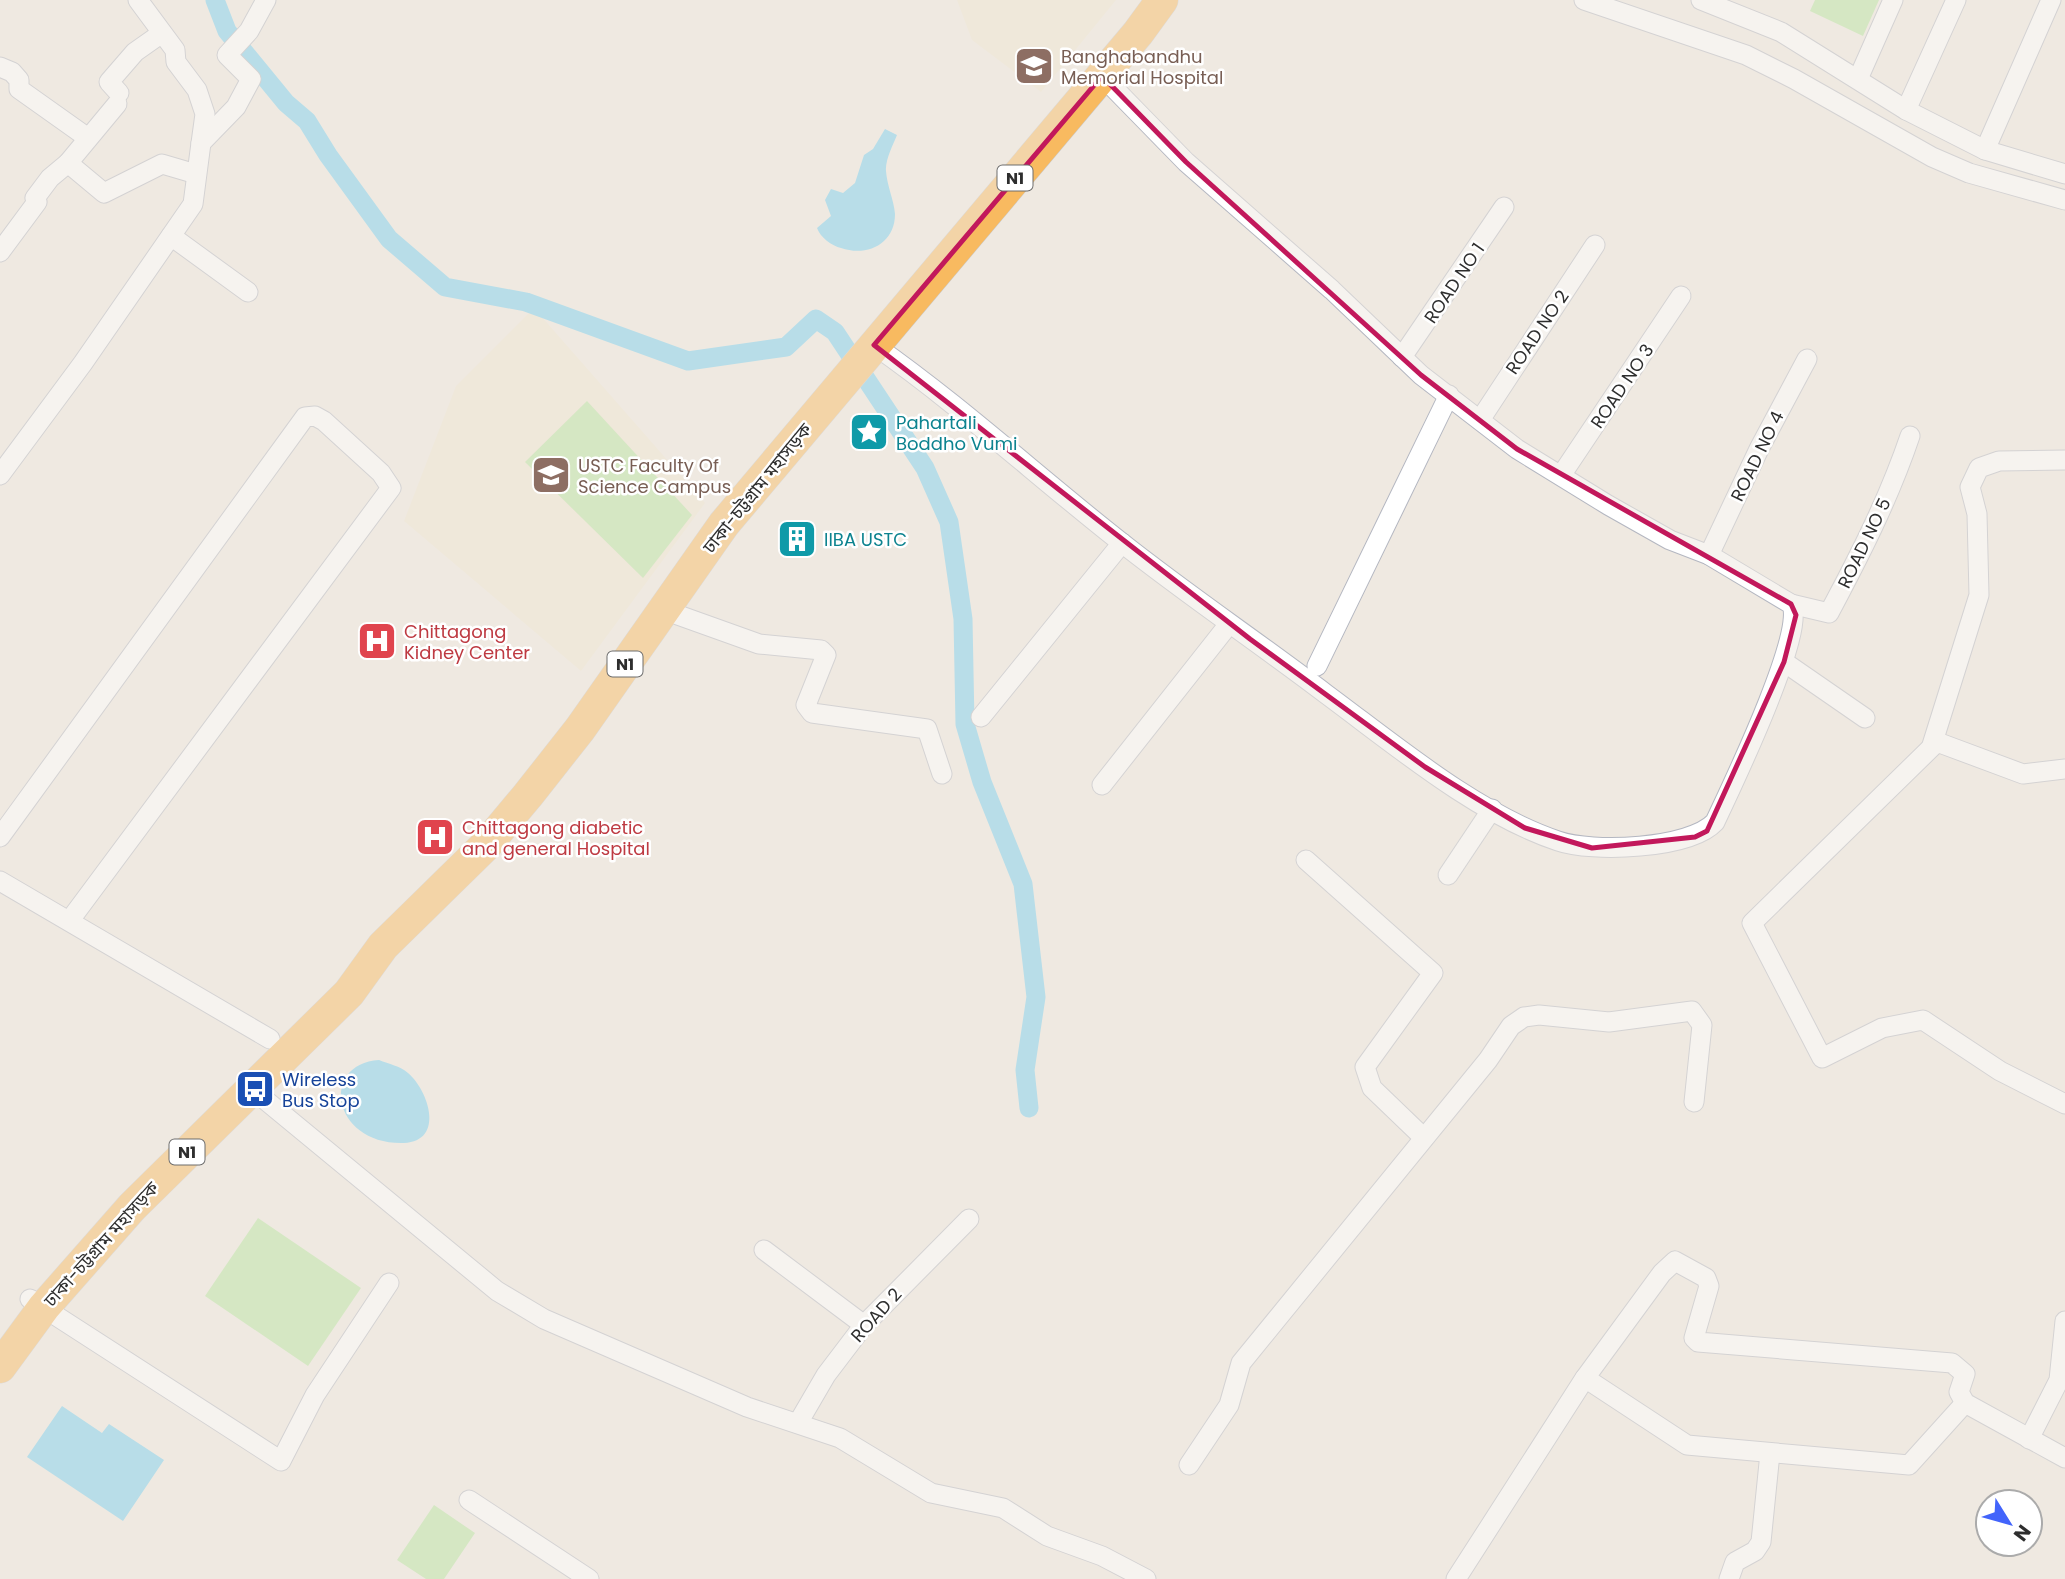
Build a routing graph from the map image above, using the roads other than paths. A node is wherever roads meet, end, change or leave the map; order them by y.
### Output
1 (138, 0) edge
2 (266, 0) edge
3 (1162, 0) edge
4 (1584, 0) edge
5 (1701, 0) edge
6 (1893, 0) edge
7 (1956, 0) edge
8 (2051, 0) edge
9 (162, 33) junction
10 (0, 67) edge
11 (1102, 76) junction
12 (1858, 79) junction
13 (1906, 110) junction
14 (88, 138) junction
15 (201, 143) junction
16 (1985, 150) junction
17 (68, 163) junction
18 (196, 174) junction
19 (2065, 174) edge
20 (2065, 200) edge
21 (1504, 207) dead end
22 (171, 236) junction
23 (1595, 245) dead end
24 (0, 252) edge
25 (248, 292) dead end
26 (1681, 296) dead end
27 (865, 357) junction
28 (1402, 357) junction
29 (1807, 359) dead end
30 (1449, 395) junction
31 (1480, 420) junction
32 (1910, 436) dead end
33 (2065, 460) edge
34 (0, 474) edge
35 (1562, 474) junction
36 (1122, 543) junction
37 (1709, 555) junction
38 (1791, 604) junction
39 (664, 610) junction
40 (1229, 624) junction
41 (1784, 662) junction
42 (1317, 666) dead end
43 (981, 717) dead end
44 (1865, 718) dead end
45 (1932, 745) junction
46 (2065, 769) edge
47 (942, 774) dead end
48 (1102, 785) dead end
49 (1492, 809) junction
50 (0, 837) edge
51 (1306, 860) dead end
52 (1448, 875) dead end
53 (0, 881) edge
54 (69, 920) junction
55 (383, 946) junction
56 (271, 1039) junction
57 (252, 1089) junction
58 (1695, 1102) dead end
59 (2065, 1104) edge
60 (1424, 1138) junction
61 (969, 1219) dead end
62 (764, 1250) dead end
63 (389, 1283) dead end
64 (37, 1303) junction
65 (2065, 1321) edge
66 (864, 1325) junction
67 (0, 1335) edge
68 (0, 1367) edge
69 (1585, 1378) junction
70 (1965, 1403) junction
71 (798, 1423) junction
72 (2029, 1439) junction
73 (1770, 1453) junction
74 (2065, 1458) edge
75 (1189, 1465) dead end
76 (469, 1500) dead end
77 (590, 1579) edge
78 (1146, 1579) edge
79 (1456, 1579) edge
80 (1729, 1579) edge

1 - 9 street
2 - 15 street
3 - 11 highway, ঢাকা-চট্টগ্রাম মহাসড়ক / N1
4 - 20 street
5 - 12 street
6 - 12 street
7 - 13 street
8 - 16 street
9 - 14 street
9 - 15 street
10 - 14 street
11 - 27 highway, ঢাকা-চট্টগ্রাম মহাসড়ক / N1
11 - 28 street
12 - 13 street
13 - 16 street
14 - 17 street
15 - 18 street
16 - 19 street
17 - 18 street
17 - 24 street
18 - 22 street
21 - 28 street, ROAD NO 1
22 - 25 street
22 - 34 street
23 - 31 street, ROAD NO 2
26 - 35 street, ROAD NO 3
27 - 36 street
27 - 39 highway, ঢাকা-চট্টগ্রাম মহাসড়ক / N1
28 - 30 street
29 - 37 street, ROAD NO 4
30 - 31 street
30 - 42 street
31 - 35 street
32 - 38 street, ROAD NO 5
33 - 45 street
35 - 37 street
36 - 40 street
36 - 43 street
37 - 38 street
38 - 41 street
39 - 47 street
39 - 55 highway, ঢাকা-চট্টগ্রাম মহাসড়ক / N1
40 - 48 street
40 - 49 street
41 - 44 street
41 - 49 street
45 - 46 street
45 - 59 street
49 - 52 street
50 - 54 street
51 - 60 street
53 - 54 street
54 - 56 street
55 - 56 highway, ঢাকা-চট্টগ্রাম মহাসড়ক / N1
55 - 57 highway, ঢাকা-চট্টগ্রাম মহাসড়ক / N1
56 - 64 highway, ঢাকা-চট্টগ্রাম মহাসড়ক / N1
57 - 64 highway, ঢাকা-চট্টগ্রাম মহাসড়ক / N1
57 - 71 street
58 - 60 street
60 - 75 street
61 - 66 street, ROAD 2
62 - 66 street
63 - 64 street
64 - 67 highway, ঢাকা-চট্টগ্রাম মহাসড়ক / N1
64 - 68 highway, ঢাকা-চট্টগ্রাম মহাসড়ক / N1
65 - 72 street
66 - 71 street, ROAD 2
69 - 70 street
69 - 73 street
69 - 79 street
70 - 72 street
70 - 73 street
71 - 78 street
72 - 74 street
73 - 80 street
76 - 77 street

